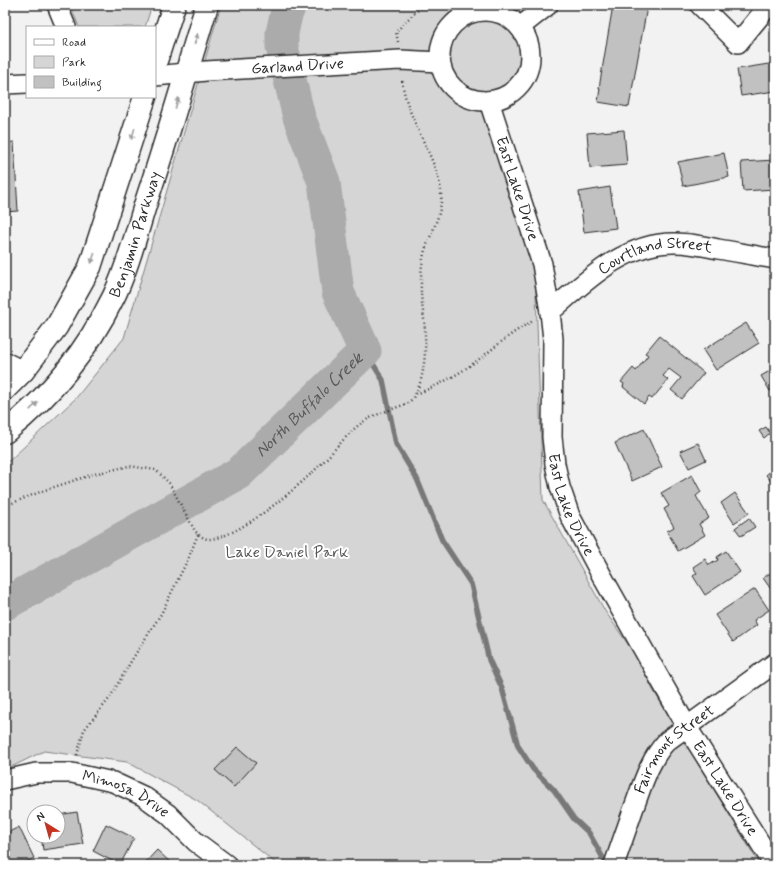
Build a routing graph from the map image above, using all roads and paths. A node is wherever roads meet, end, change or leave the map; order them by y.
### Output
1 (57, 5) edge
2 (174, 5) edge
3 (207, 5) edge
4 (424, 5) edge
5 (548, 5) edge
6 (700, 5) edge
7 (765, 10) dead end
8 (66, 26) edge
9 (520, 27) junction
10 (400, 60) junction
11 (156, 61) edge
12 (440, 62) junction
13 (186, 72) junction
14 (156, 76) edge
15 (26, 83) edge
16 (5, 84) edge
17 (144, 98) edge
18 (489, 101) junction
19 (775, 259) edge
20 (550, 312) junction
21 (14, 367) edge
22 (5, 389) edge
23 (416, 394) junction
24 (5, 432) edge
25 (5, 506) edge
26 (196, 532) junction
27 (775, 663) edge
28 (687, 727) junction
29 (72, 773) junction
30 (5, 780) edge
31 (616, 859) edge
32 (227, 865) edge
33 (774, 865) edge

1 - 8 street
2 - 11 main road
13 -> 3 main road, Benjamin Parkway
4 - 10 path
5 - 9 street
6 - 7 street
9 - 12 street
9 - 18 street
10 - 12 street, Garland Drive
10 - 13 street, Garland Drive
10 - 23 path
12 - 18 street
13 - 14 street, Garland Drive
24 -> 13 main road, Benjamin Parkway
15 - 16 street
17 -> 21 main road, Benjamin Parkway
18 - 20 street, East Lake Drive
19 - 20 street, Courtland Street
20 - 23 path
20 - 28 street, East Lake Drive
21 - 22 main road, Benjamin Parkway
23 - 26 path
25 - 26 path
26 - 29 path
27 - 28 street, Fairmont Street
28 - 31 street, Fairmont Street
28 - 33 street, East Lake Drive
29 - 30 street, Mimosa Drive
29 - 32 street, Mimosa Drive

